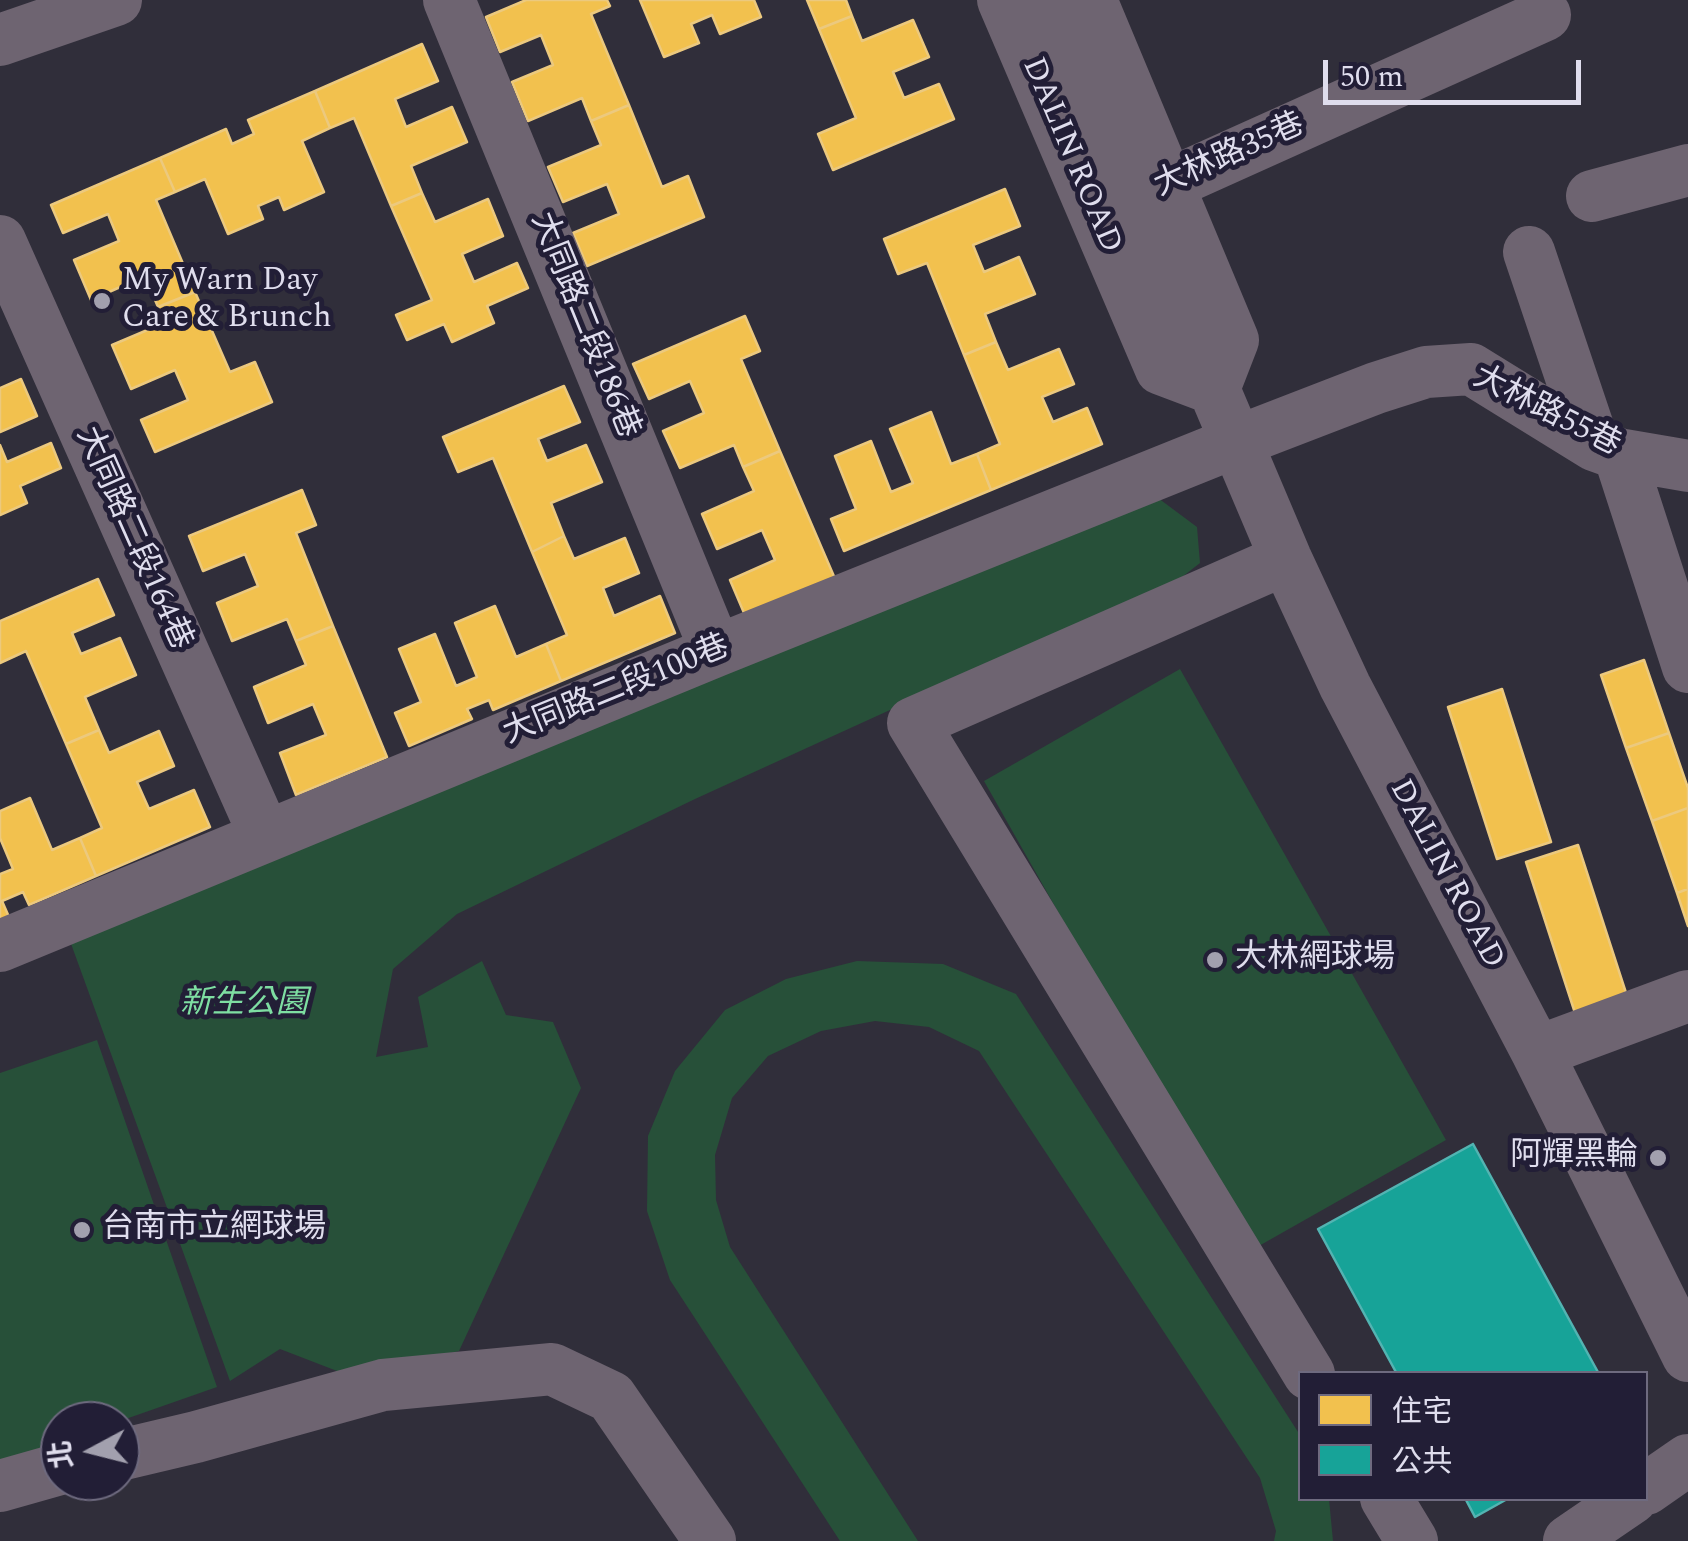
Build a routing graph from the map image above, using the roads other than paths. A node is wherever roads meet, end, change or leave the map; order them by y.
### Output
1 (116, 0) edge
2 (449, 0) edge
3 (1004, 0) edge
4 (1049, 0) edge
5 (1091, 0) edge
6 (1545, 15) dead end
7 (0, 40) edge
8 (1684, 186) edge
9 (1151, 192) junction
10 (1592, 196) dead end
11 (0, 241) edge
12 (1529, 252) dead end
13 (1214, 389) junction
14 (1236, 442) junction
15 (1607, 450) junction
16 (1688, 466) edge
17 (1286, 560) junction
18 (716, 651) junction
19 (1688, 667) edge
20 (265, 836) junction
21 (0, 946) edge
22 (1688, 996) edge
23 (1538, 1052) junction
24 (1688, 1354) edge
25 (1308, 1371) edge
26 (140, 1450) edge
27 (1688, 1460) edge
28 (40, 1475) edge
29 (0, 1486) edge
30 (1648, 1488) edge
31 (1388, 1501) edge
32 (1628, 1501) edge
33 (710, 1541) edge
34 (1412, 1541) edge
35 (1570, 1541) edge

1 - 7 street
2 - 18 street, 大同路二段186巷
3 - 13 street, DALIN ROAD
4 - 9 street, DALIN ROAD
5 - 9 street, DALIN ROAD
6 - 9 street, 大林路35巷
8 - 10 street
9 - 13 street, DALIN ROAD
11 - 20 street, 大同路二段164巷
12 - 15 street
13 - 14 street, DALIN ROAD
14 - 15 street, 大林路55巷
14 - 17 street, DALIN ROAD
14 - 18 street, 大同路二段100巷
15 - 16 street, 大林路55巷
15 - 19 street
17 - 23 street, DALIN ROAD
17 - 25 street
18 - 20 street, 大同路二段100巷
20 - 21 street, 大同路二段100巷
22 - 23 street
23 - 24 street, DALIN ROAD
26 - 33 street
27 - 30 street
28 - 29 street
31 - 34 street
32 - 35 street

